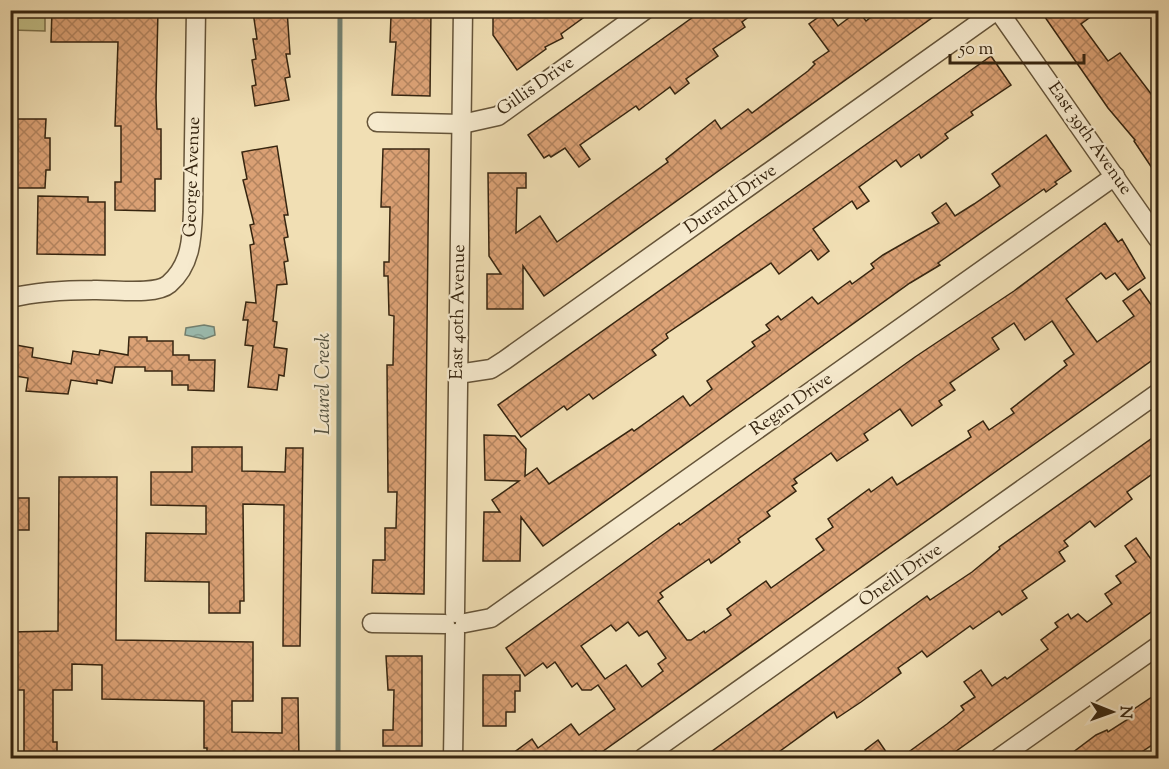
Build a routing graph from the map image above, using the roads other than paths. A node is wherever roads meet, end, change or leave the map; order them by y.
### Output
1 (196, 10) edge
2 (463, 10) edge
3 (645, 10) edge
4 (998, 10) edge
5 (377, 122) dead end
6 (462, 124) junction
7 (1115, 176) junction
8 (1158, 239) edge
9 (10, 298) edge
10 (458, 374) junction
11 (1158, 393) edge
12 (372, 623) dead end
13 (455, 623) junction
14 (1158, 646) edge
15 (453, 759) edge
16 (643, 759) edge
17 (999, 759) edge

1 - 9 street, George Avenue
2 - 6 street, East 40th Avenue
3 - 6 street, Gillis Drive
4 - 7 street, East 39th Avenue
4 - 10 street, Durand Drive
5 - 6 street, Gillis Drive
6 - 10 street, East 40th Avenue
7 - 8 street, East 39th Avenue
7 - 13 street, Regan Drive
10 - 13 street, East 40th Avenue
11 - 16 street, Oneill Drive
12 - 13 street, Regan Drive
13 - 15 street, East 40th Avenue
14 - 17 street

